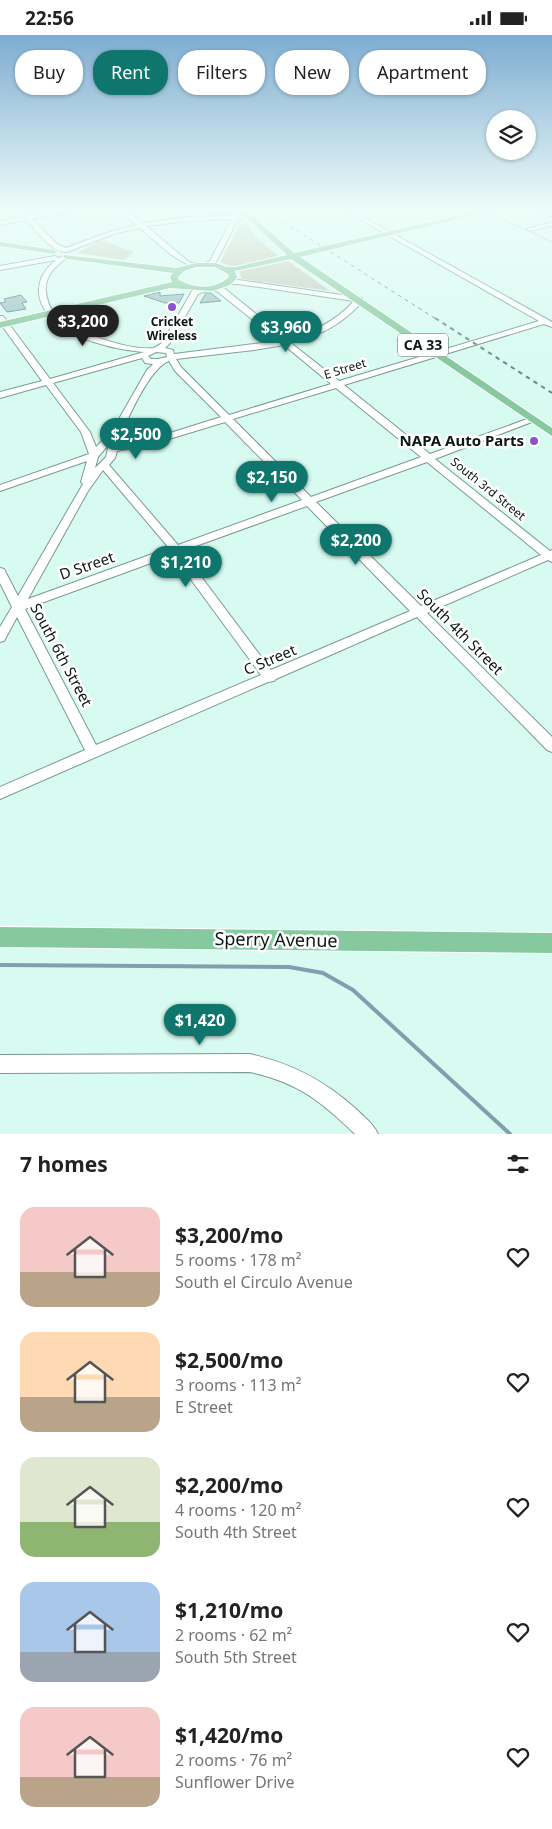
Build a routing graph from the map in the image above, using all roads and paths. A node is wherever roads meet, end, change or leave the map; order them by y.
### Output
1 (39, 260) edge
2 (57, 260) edge
3 (96, 260) edge
4 (184, 260) edge
5 (213, 260) edge
6 (281, 260) edge
7 (299, 260) edge
8 (437, 260) edge
9 (211, 264) junction
10 (190, 265) junction
11 (0, 268) edge
12 (174, 278) junction
13 (228, 280) junction
14 (197, 290) junction
15 (359, 300) junction
16 (51, 313) junction
17 (1, 322) edge
18 (548, 323) edge
19 (285, 342) junction
20 (131, 348) junction
21 (165, 354) junction
22 (437, 355) junction
23 (147, 360) junction
24 (47, 383) junction
25 (337, 384) junction
26 (0, 395) edge
27 (228, 418) junction
28 (533, 420) junction
29 (118, 429) junction
30 (85, 432) junction
31 (552, 433) edge
32 (101, 445) junction
33 (109, 459) junction
34 (431, 459) junction
35 (92, 460) junction
36 (0, 488) edge
37 (83, 491) junction
38 (311, 502) junction
39 (175, 551) junction
40 (551, 556) edge
41 (0, 572) edge
42 (18, 607) junction
43 (420, 612) junction
44 (0, 638) edge
45 (270, 678) junction
46 (552, 746) edge
47 (93, 753) junction
48 (0, 793) edge
49 (0, 937) edge
50 (552, 943) edge
51 (0, 1064) edge
52 (368, 1134) edge

1 - 11 street
2 - 16 street
3 - 12 main road
4 - 10 street
5 - 9 street
6 - 13 main road
7 - 15 main road, CA 33
8 - 18 street
9 - 10 main road
9 - 13 main road
10 - 12 main road
12 - 14 main road
12 - 16 main road
13 - 14 main road
13 - 15 street
13 - 19 street, South 3rd Street
14 - 21 street
15 - 19 street
15 - 22 main road, CA 33
16 - 17 main road
16 - 20 street
17 - 24 street
18 - 22 street, E Street
19 - 21 street
19 - 25 street, South 3rd Street
20 - 21 street
20 - 23 street
21 - 23 street
21 - 23 street
21 - 27 street, South 4th Street
22 - 25 street, E Street
22 - 28 main road, CA 33
23 - 24 street
23 - 29 street
24 - 26 street
24 - 30 street
25 - 27 street, E Street
25 - 34 street, South 3rd Street
27 - 33 street, E Street
27 - 38 street, South 4th Street
28 - 31 main road, CA 33
28 - 34 street, D Street
29 - 32 street
29 - 33 street
30 - 32 street
30 - 35 street
32 - 33 street
32 - 35 street
33 - 35 street
33 - 37 street
33 - 39 street
34 - 38 street, D Street
34 - 40 street, South 3rd Street
35 - 36 street
35 - 37 street
37 - 42 street
38 - 39 street, D Street
38 - 43 street, South 4th Street
39 - 42 street, D Street
39 - 45 street
40 - 43 street, C Street
41 - 42 street, South 6th Street
42 - 44 street
42 - 47 street, South 6th Street
43 - 45 street, C Street
43 - 46 street, South 4th Street
45 - 47 street, C Street
47 - 48 street, C Street
49 - 50 main road, Sperry Avenue
51 - 52 street

